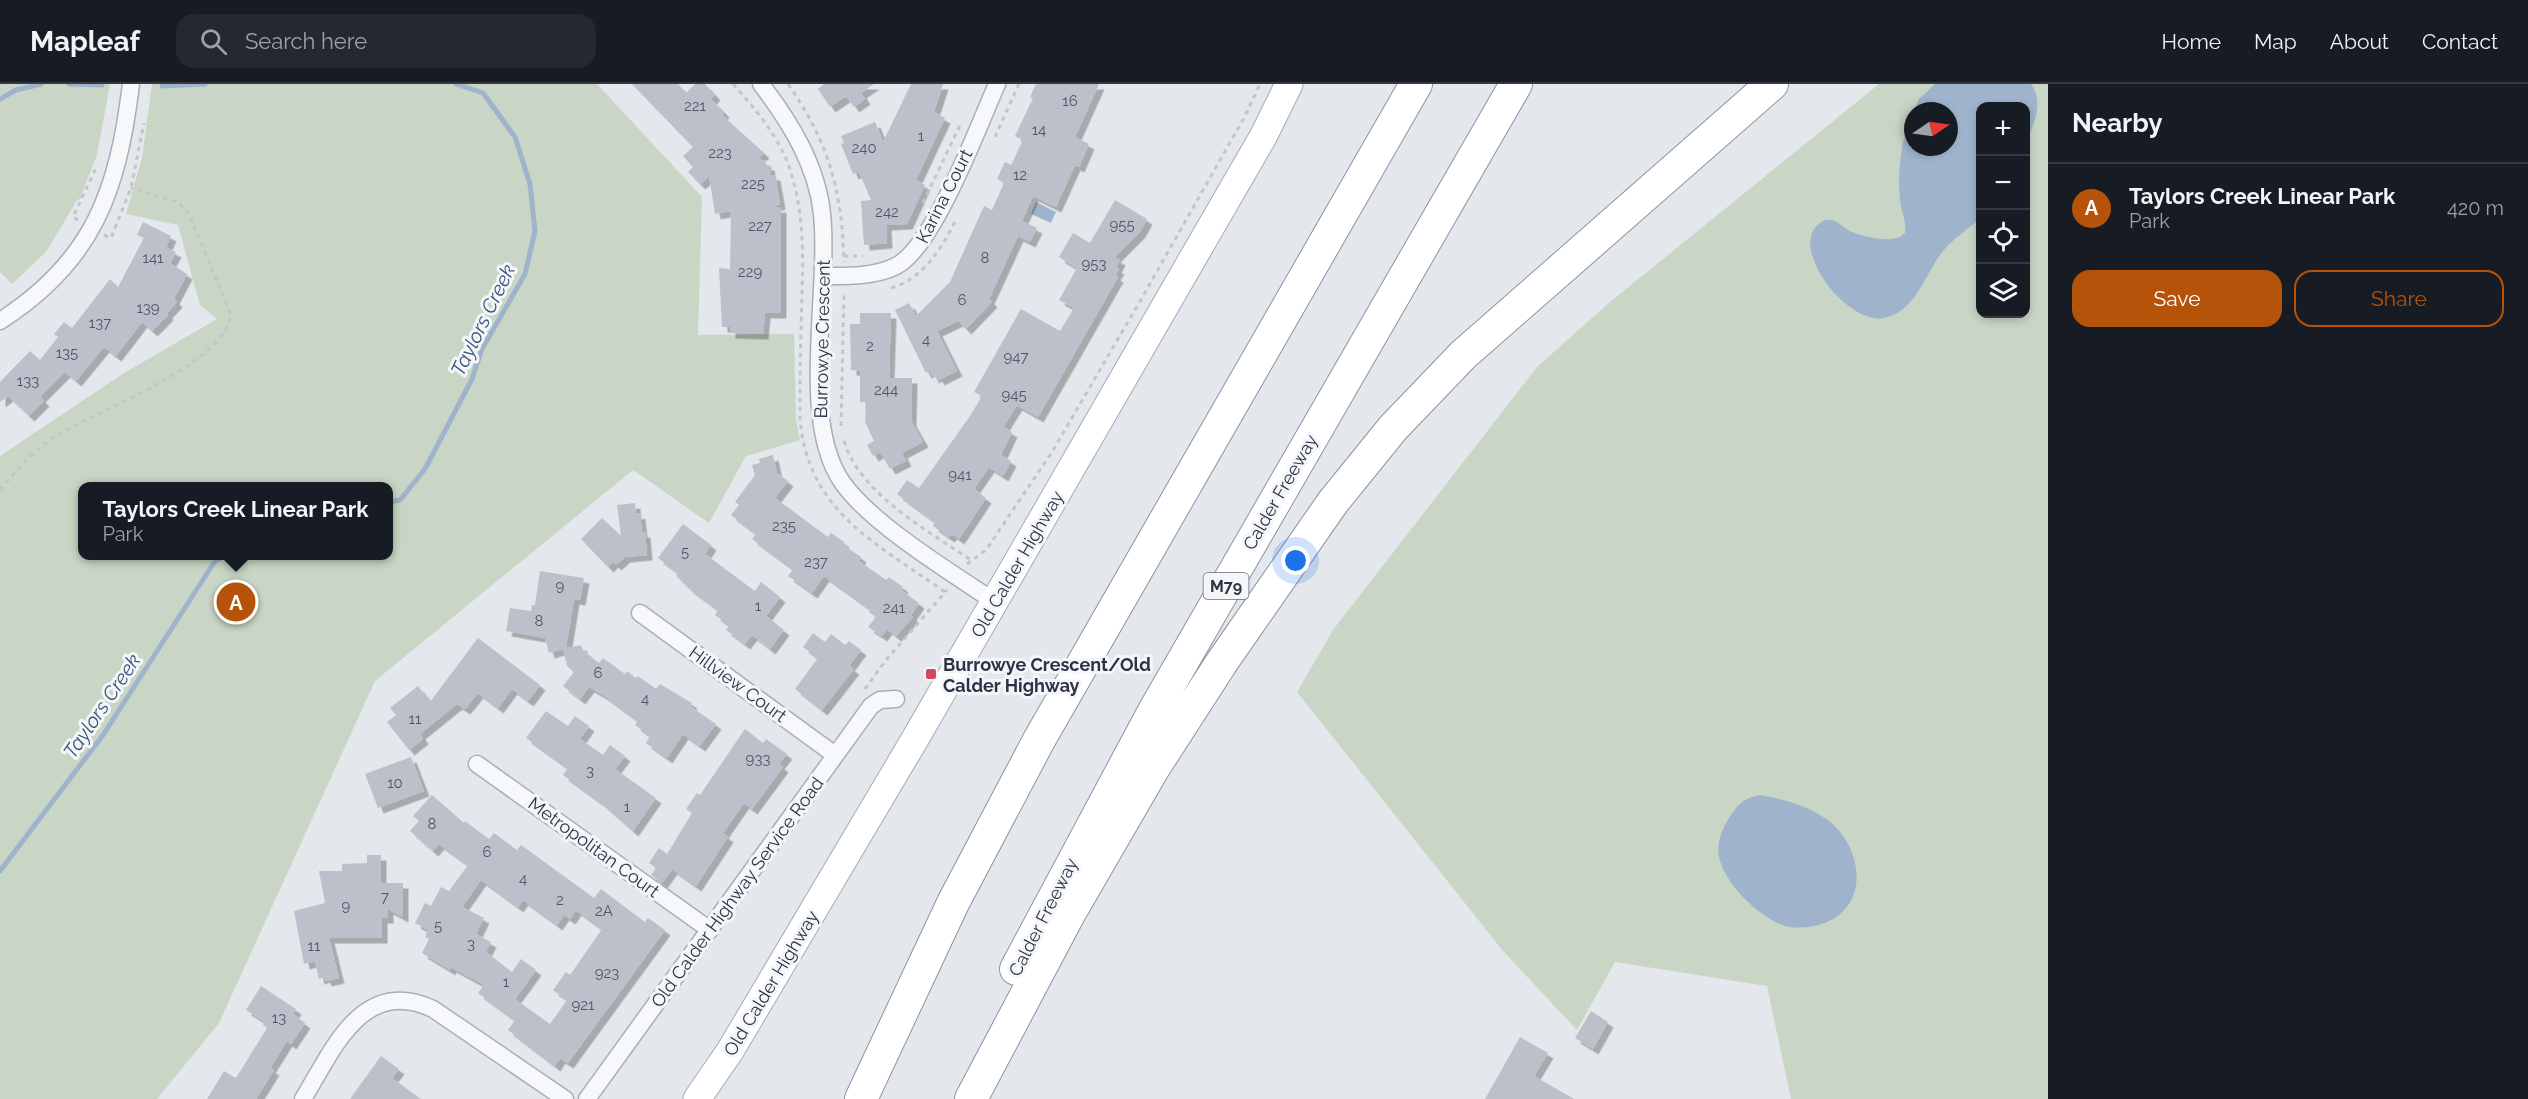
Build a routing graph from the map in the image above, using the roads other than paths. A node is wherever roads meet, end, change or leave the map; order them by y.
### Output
1 (131, 84) edge
2 (761, 84) edge
3 (997, 84) edge
4 (1289, 84) edge
5 (1415, 84) edge
6 (1516, 84) edge
7 (1772, 84) edge
8 (824, 276) junction
9 (0, 321) edge
10 (995, 602) junction
11 (640, 613) dead end
12 (896, 699) dead end
13 (835, 755) junction
14 (477, 764) dead end
15 (710, 930) junction
16 (303, 1099) edge
17 (565, 1099) edge
18 (587, 1099) edge
19 (697, 1099) edge
20 (861, 1099) edge
21 (957, 1099) edge
22 (971, 1099) edge

1 - 9 street
2 - 8 street, Burrowye Crescent
3 - 8 street, Karina Court
4 - 10 main road, Old Calder Highway
5 - 20 highway
6 - 21 highway, Calder Freeway / M79
7 - 22 highway
8 - 10 street, Burrowye Crescent
10 - 19 main road, Old Calder Highway
11 - 13 street, Hillview Court
12 - 13 street, Old Calder Highway Service Road
13 - 15 street, Old Calder Highway Service Road
14 - 15 street, Metropolitan Court
15 - 18 street, Old Calder Highway Service Road
16 - 17 street

